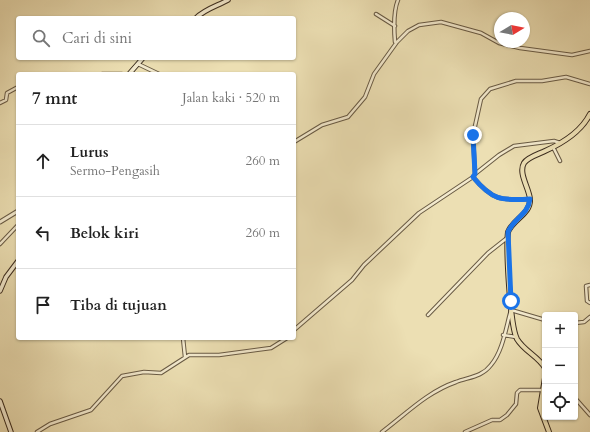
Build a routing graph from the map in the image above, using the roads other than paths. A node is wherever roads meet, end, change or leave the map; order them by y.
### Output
1 (228, 0) edge
2 (398, 0) edge
3 (376, 14) dead end
4 (198, 16) edge
5 (395, 26) junction
6 (397, 42) junction
7 (590, 51) edge
8 (141, 60) edge
9 (138, 64) junction
10 (131, 72) edge
11 (155, 72) edge
12 (590, 84) edge
13 (16, 88) edge
14 (0, 103) edge
15 (590, 114) edge
16 (296, 141) edge
17 (560, 143) junction
18 (553, 147) junction
19 (560, 161) dead end
20 (475, 174) junction
21 (473, 177) junction
22 (530, 199) junction
23 (16, 212) edge
24 (0, 222) edge
25 (16, 227) edge
26 (508, 238) junction
27 (0, 244) edge
28 (16, 264) edge
29 (590, 285) edge
30 (0, 291) edge
31 (590, 304) edge
32 (511, 310) junction
33 (428, 315) dead end
34 (590, 317) edge
35 (542, 319) edge
36 (578, 323) edge
37 (296, 328) edge
38 (503, 335) junction
39 (516, 337) junction
40 (182, 340) edge
41 (284, 340) edge
42 (184, 357) junction
43 (542, 363) edge
44 (542, 388) edge
45 (542, 398) edge
46 (0, 401) edge
47 (578, 401) edge
48 (542, 413) edge
49 (590, 415) edge
50 (544, 420) edge
51 (11, 432) edge
52 (37, 432) edge
53 (382, 432) edge
54 (465, 432) edge
55 (549, 432) edge

1 - 4 main road
2 - 5 street
3 - 5 street
5 - 6 street
6 - 7 street
6 - 16 street
8 - 9 main road
9 - 10 main road
9 - 11 street
12 - 20 street
13 - 14 street
15 - 17 main road
17 - 18 main road
17 - 20 street
18 - 19 street
18 - 22 main road
20 - 21 street
21 - 22 street
21 - 37 street
22 - 26 main road
23 - 24 street
25 - 27 street
26 - 32 main road
26 - 33 street
28 - 30 main road
29 - 31 street
32 - 35 street
32 - 38 street
32 - 39 main road
34 - 36 street
38 - 39 street
38 - 53 street
39 - 43 main road
40 - 42 street
41 - 42 street
42 - 52 street
44 - 54 street
45 - 48 main road
46 - 51 main road
47 - 49 street
50 - 55 main road

